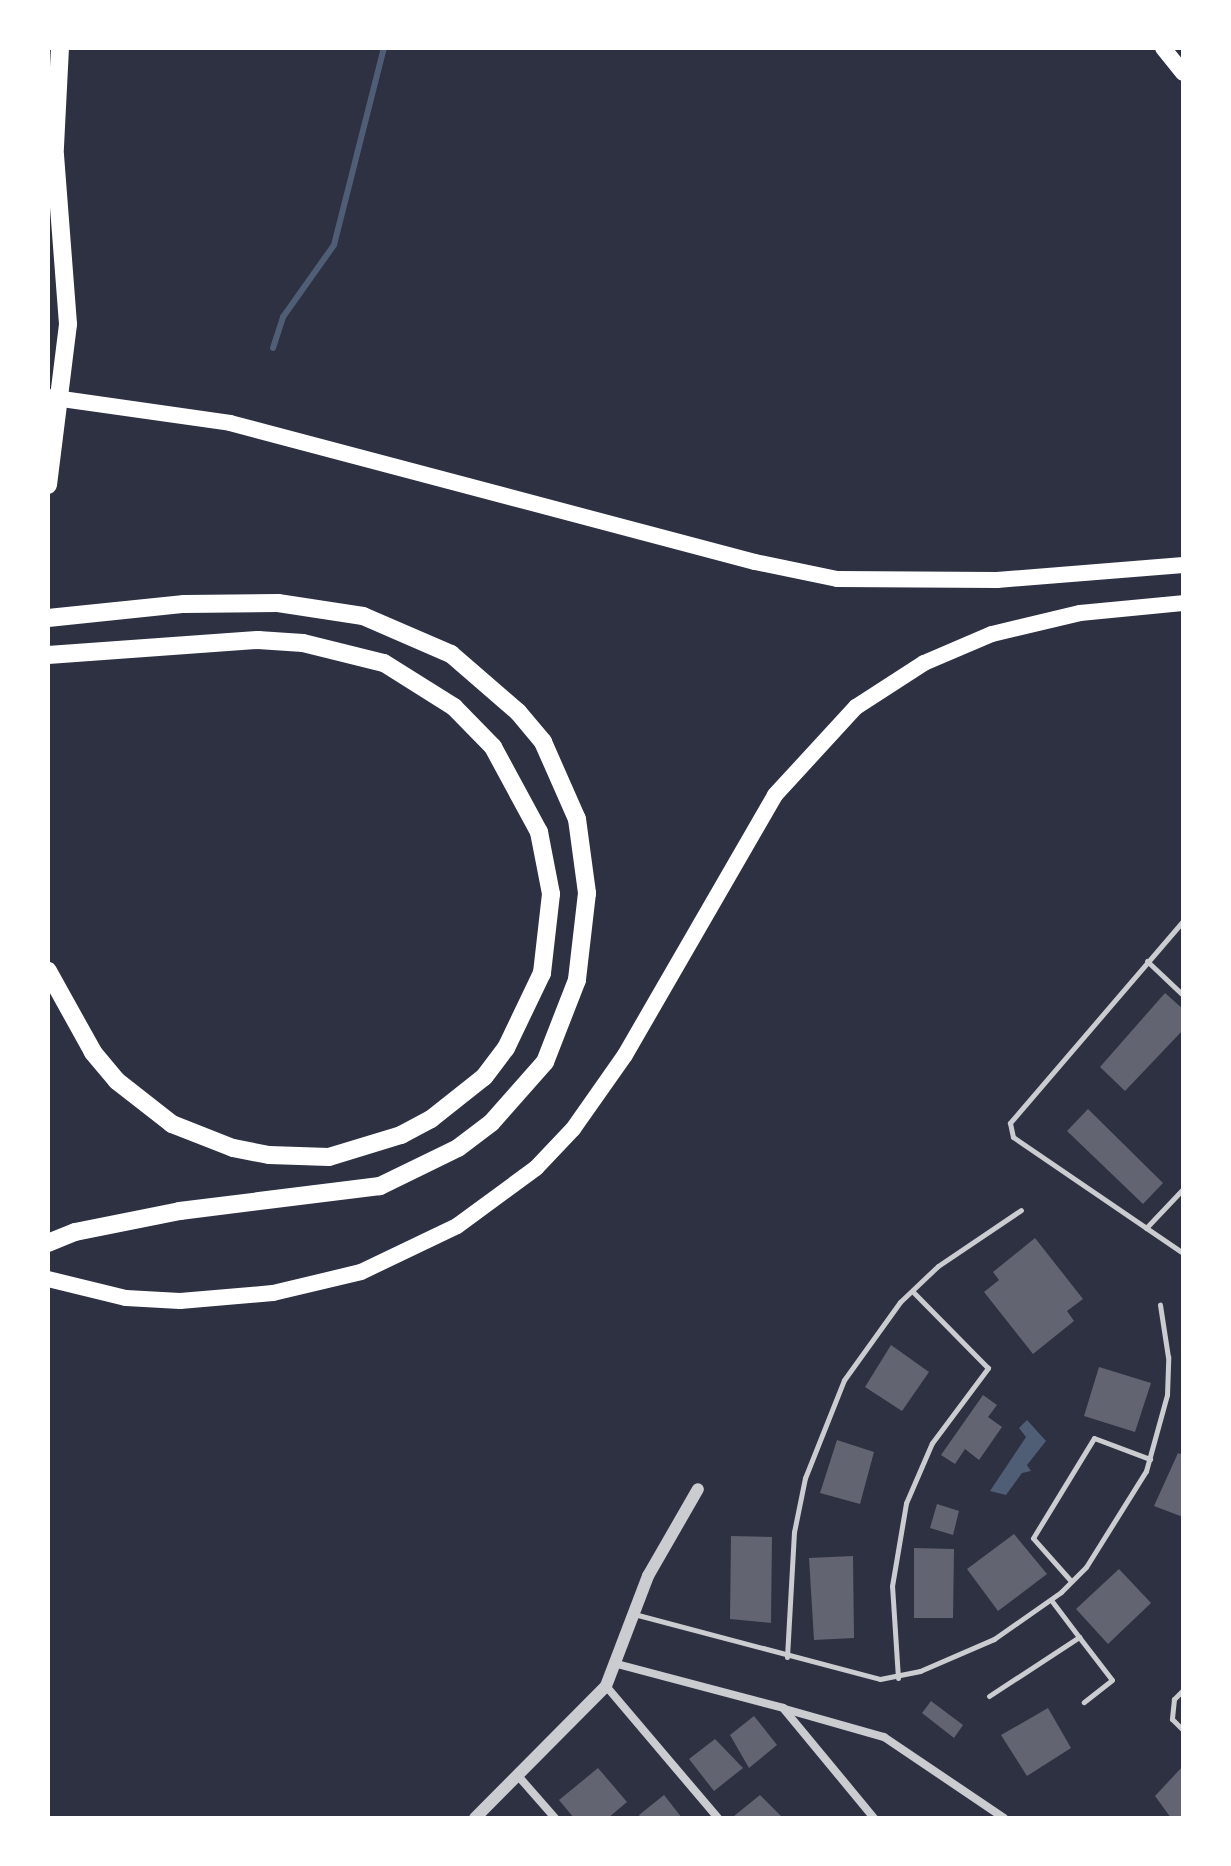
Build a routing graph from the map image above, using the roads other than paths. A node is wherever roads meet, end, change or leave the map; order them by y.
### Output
1 (60, 48) edge
2 (1163, 48) edge
3 (1183, 73) edge
4 (55, 154) junction
5 (48, 229) edge
6 (48, 397) edge
7 (48, 485) edge
8 (1183, 565) edge
9 (1183, 603) edge
10 (57, 618) edge
11 (56, 654) edge
12 (1183, 921) edge
13 (1147, 961) junction
14 (48, 971) edge
15 (1183, 995) edge
16 (1183, 1189) edge
17 (1021, 1210) dead end
18 (1146, 1228) junction
19 (48, 1243) edge
20 (1183, 1253) edge
21 (48, 1279) edge
22 (912, 1291) junction
23 (1160, 1305) dead end
24 (1150, 1459) junction
25 (698, 1489) dead end
26 (1071, 1581) junction
27 (1051, 1600) junction
28 (633, 1613) junction
29 (1079, 1637) junction
30 (787, 1657) junction
31 (617, 1664) junction
32 (898, 1678) junction
33 (606, 1686) junction
34 (1183, 1690) edge
35 (989, 1696) dead end
36 (1084, 1702) dead end
37 (783, 1708) junction
38 (1183, 1730) edge
39 (520, 1778) junction
40 (475, 1818) edge
41 (555, 1818) edge
42 (718, 1818) edge
43 (874, 1818) edge
44 (1004, 1818) edge

1 - 4 highway
2 - 3 main road
4 - 5 highway
4 - 7 highway
6 - 8 main road
9 - 21 main road
10 - 19 highway
11 - 14 highway
12 - 13 lane
13 - 15 lane
13 - 18 lane
16 - 18 lane
17 - 22 lane
18 - 20 lane
22 - 30 lane
22 - 32 lane
23 - 24 lane
24 - 26 lane
24 - 26 lane
25 - 28 street
26 - 27 lane
27 - 29 lane
27 - 32 lane
28 - 30 lane
28 - 31 street
29 - 35 lane
29 - 36 lane
30 - 32 lane
31 - 33 street
31 - 37 street
33 - 39 street
33 - 42 street
34 - 38 lane
37 - 43 street
37 - 44 street
39 - 40 street
39 - 41 street

